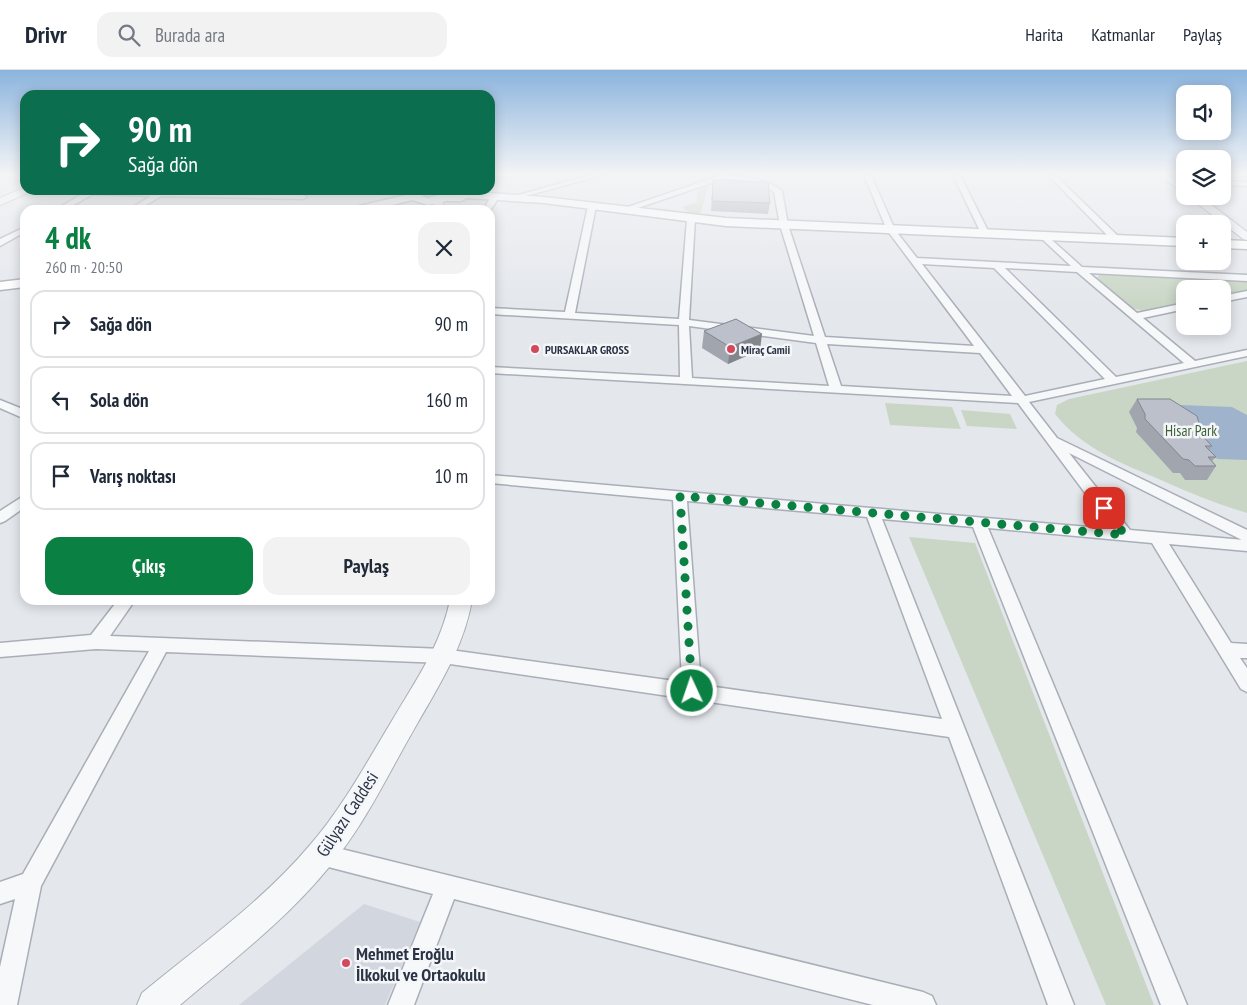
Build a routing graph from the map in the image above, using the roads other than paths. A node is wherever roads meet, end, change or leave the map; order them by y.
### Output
1 (589, 219) edge
2 (691, 219) joint
3 (783, 219) edge
4 (886, 219) edge
5 (978, 219) edge
6 (1095, 219) edge
7 (1222, 219) edge
8 (784, 224) junction
9 (891, 230) junction
10 (20, 232) edge
11 (985, 233) junction
12 (15, 234) junction
13 (20, 234) edge
14 (1044, 236) junction
15 (1247, 237) edge
16 (1115, 238) junction
17 (1176, 241) edge
18 (0, 243) edge
19 (1231, 244) edge
20 (1247, 245) edge
21 (915, 261) junction
22 (996, 265) junction
23 (1080, 270) junction
24 (1247, 278) edge
25 (20, 284) edge
26 (0, 286) edge
27 (1247, 294) edge
28 (1231, 297) edge
29 (1176, 308) edge
30 (495, 311) edge
31 (569, 315) junction
32 (1135, 316) junction
33 (684, 322) junction
34 (820, 340) junction
35 (983, 350) junction
36 (1247, 352) edge
37 (1193, 365) junction
38 (495, 370) edge
39 (686, 381) junction
40 (1113, 381) junction
41 (836, 390) junction
42 (1022, 400) junction
43 (0, 404) edge
44 (20, 405) edge
45 (13, 410) junction
46 (20, 413) edge
47 (1051, 439) junction
48 (495, 478) edge
49 (680, 496) junction
50 (0, 502) edge
51 (20, 504) edge
52 (873, 512) junction
53 (0, 518) edge
54 (978, 522) junction
55 (1125, 535) junction
56 (1247, 536) edge
57 (1157, 538) junction
58 (1247, 546) edge
59 (124, 605) edge
60 (460, 605) edge
61 (96, 642) junction
62 (161, 645) junction
63 (0, 650) edge
64 (1226, 650) junction
65 (1247, 651) edge
66 (443, 656) junction
67 (1247, 684) edge
68 (692, 691) junction
69 (955, 728) junction
70 (321, 855) junction
71 (30, 883) junction
72 (448, 886) junction
73 (0, 893) edge
74 (4, 1005) edge
75 (154, 1005) edge
76 (401, 1005) edge
77 (923, 1005) edge
78 (1061, 1005) edge
79 (1174, 1005) edge

1 - 31 street
2 - 8 main road
2 - 33 street
3 - 8 street
4 - 9 street
5 - 11 street
6 - 16 street
7 - 15 street
8 - 9 main road
8 - 34 street
9 - 11 main road
9 - 21 street
10 - 12 street
11 - 14 main road
12 - 13 street
12 - 18 street
14 - 16 main road
14 - 23 street
16 - 17 main road
19 - 20 main road
21 - 22 street
21 - 35 street
22 - 23 street
22 - 40 street
23 - 24 street
23 - 32 street
25 - 26 main road
27 - 28 street
29 - 32 street
30 - 31 street
31 - 33 street
32 - 37 street
33 - 34 street
33 - 39 street
34 - 35 street
34 - 41 street
35 - 42 street
36 - 37 street
37 - 40 street
38 - 39 street
39 - 41 street
40 - 42 street
41 - 42 street
42 - 47 street
43 - 45 street
44 - 45 street
45 - 46 street
47 - 55 street
47 - 56 street
48 - 49 street
49 - 52 street
49 - 68 street
50 - 51 street
51 - 53 street
52 - 54 street
52 - 69 street
54 - 55 street
54 - 79 street
55 - 57 street
57 - 58 street
57 - 64 street
59 - 61 street
60 - 66 street, Gülyazı Caddesi
61 - 62 street
61 - 63 street
62 - 66 street
62 - 71 street
64 - 65 street
64 - 67 street
66 - 68 street
66 - 70 street, Gülyazı Caddesi
68 - 69 street
69 - 78 street
70 - 72 street
70 - 75 street, Gülyazı Caddesi
71 - 73 street
71 - 74 street
72 - 76 street
72 - 77 street

